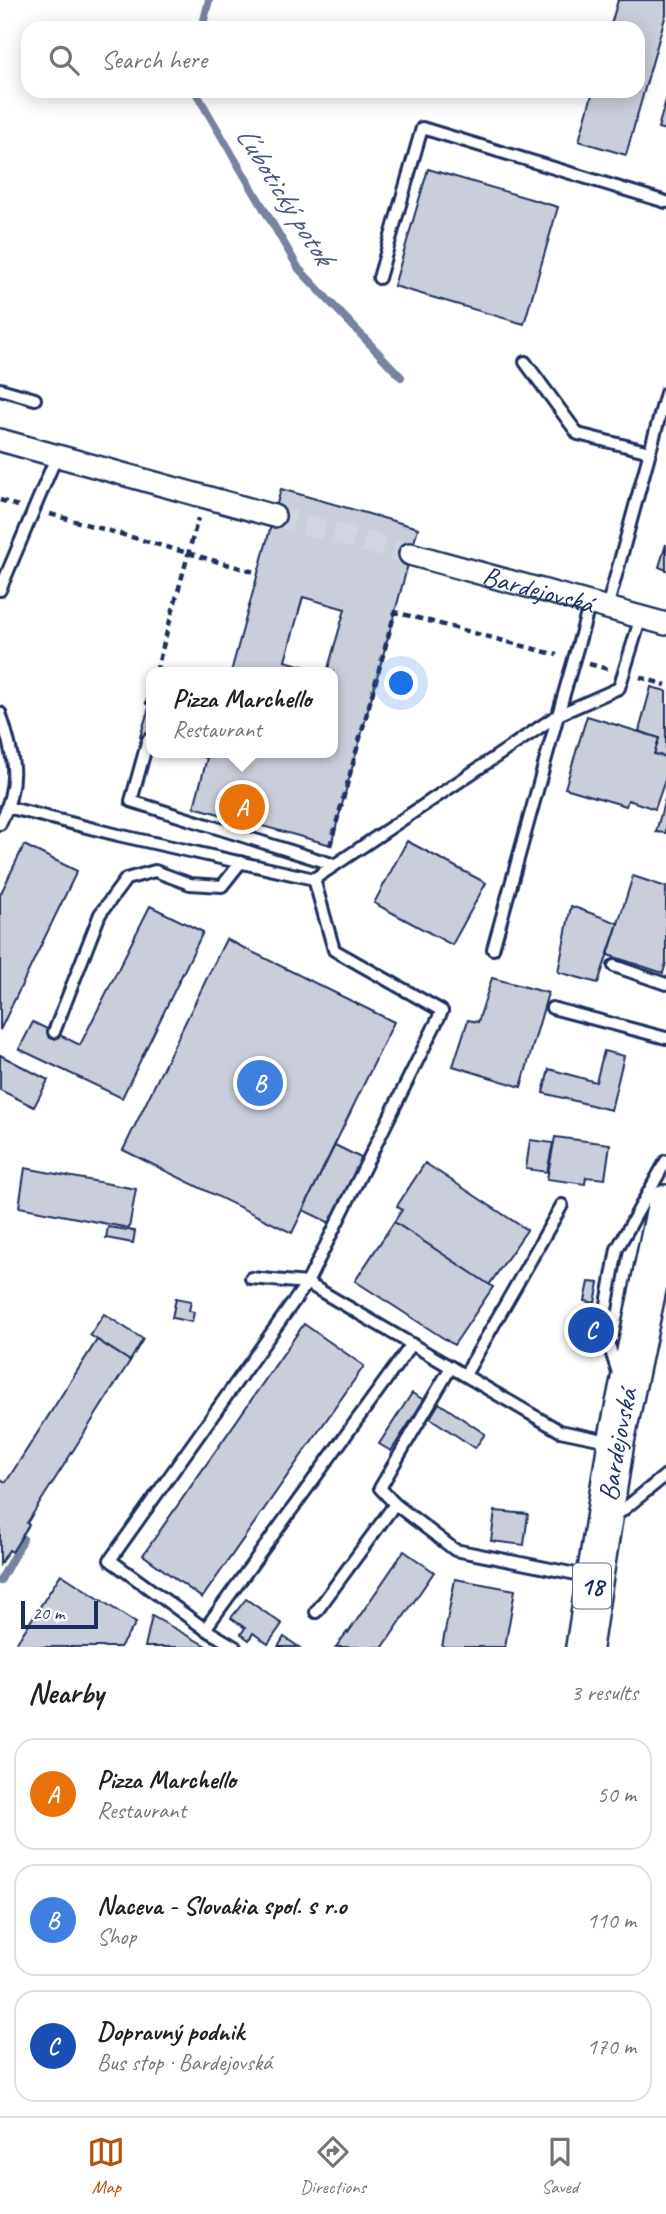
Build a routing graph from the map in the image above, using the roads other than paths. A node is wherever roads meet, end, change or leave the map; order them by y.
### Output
1 (666, 202) edge
2 (379, 278) dead end
3 (525, 362) dead end
4 (0, 389) edge
5 (666, 393) edge
6 (35, 399) dead end
7 (0, 440) edge
8 (650, 452) junction
9 (57, 455) junction
10 (274, 516) tunnel mouth
11 (410, 554) tunnel mouth
12 (0, 590) edge
13 (598, 606) junction
14 (641, 617) junction
15 (666, 624) edge
16 (0, 713) edge
17 (558, 715) junction
18 (146, 747) edge
19 (7, 807) junction
20 (0, 824) edge
21 (241, 862) junction
22 (335, 865) junction
23 (314, 878) junction
24 (493, 949) dead end
25 (614, 966) dead end
26 (666, 984) edge
27 (552, 1008) dead end
28 (54, 1032) dead end
29 (666, 1038) edge
30 (666, 1161) edge
31 (666, 1203) edge
32 (562, 1205) dead end
33 (251, 1278) dead end
34 (307, 1283) junction
35 (412, 1344) junction
36 (451, 1367) junction
37 (465, 1375) junction
38 (625, 1396) junction
39 (615, 1442) junction
40 (666, 1475) edge
41 (395, 1504) junction
42 (602, 1526) junction
43 (594, 1577) junction
44 (316, 1612) dead end
45 (205, 1629) junction
46 (235, 1647) edge
47 (584, 1647) edge

1 - 2 lane
3 - 8 lane
4 - 6 lane
5 - 8 lane
7 - 9 street
8 - 13 lane
9 - 10 street
9 - 12 lane
11 - 13 street, Bardejovská
13 - 14 street, Bardejovská
13 - 17 lane
14 - 15 street, Bardejovská
14 - 17 lane
16 - 19 lane
17 - 22 lane
17 - 24 lane
18 - 22 lane
19 - 20 lane
19 - 21 lane
21 - 23 lane
21 - 28 lane
22 - 23 lane
23 - 34 lane
25 - 26 lane
27 - 29 lane
30 - 38 lane
31 - 38 main road, Bardejovská / 18
32 - 37 lane
33 - 34 lane
34 - 35 lane
34 - 45 lane
35 - 36 lane
35 - 45 lane
36 - 37 lane
36 - 41 lane
37 - 39 lane
38 - 39 main road, Bardejovská / 18
39 - 42 main road, Bardejovská / 18
40 - 42 lane
41 - 43 lane
41 - 44 lane
42 - 43 main road, Bardejovská / 18
43 - 47 main road, Bardejovská / 18
45 - 46 lane

